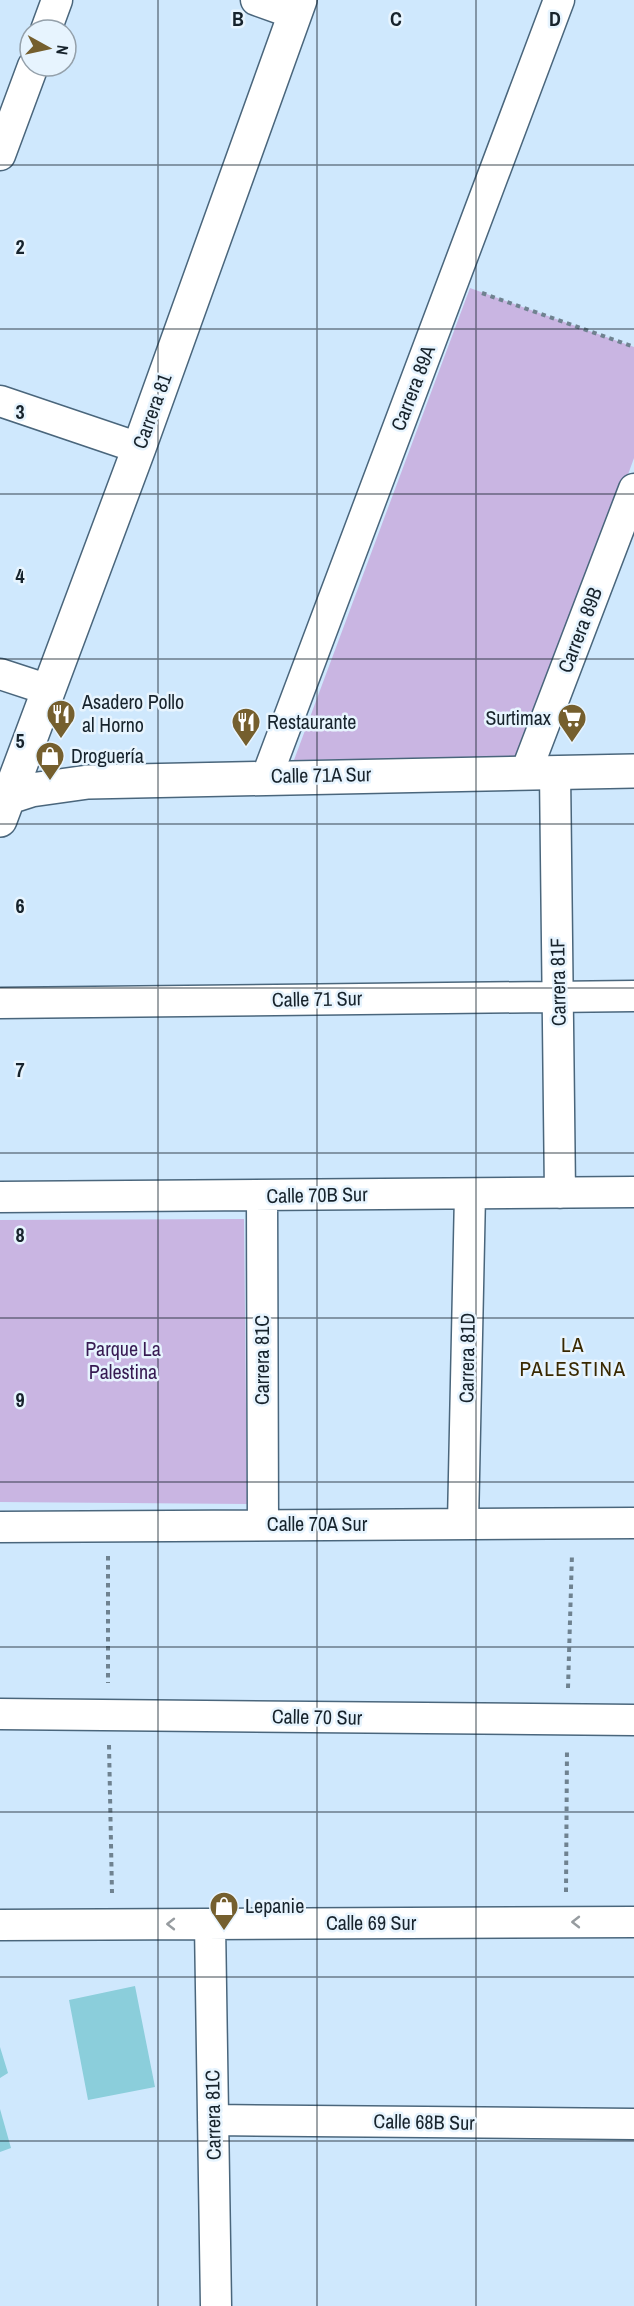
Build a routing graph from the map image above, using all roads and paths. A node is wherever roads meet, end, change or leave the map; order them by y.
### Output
1 (57, 0) edge
2 (256, 0) edge
3 (559, 0) edge
4 (298, 7) edge
5 (50, 18) edge
6 (28, 78) edge
7 (1, 149) edge
8 (453, 282) junction
9 (634, 347) edge
10 (0, 400) edge
11 (139, 448) junction
12 (634, 489) edge
13 (0, 674) edge
14 (48, 690) junction
15 (634, 771) edge
16 (541, 772) junction
17 (267, 776) junction
18 (3, 805) edge
19 (558, 996) junction
20 (634, 996) edge
21 (0, 1003) edge
22 (634, 1192) edge
23 (560, 1193) junction
24 (470, 1194) junction
25 (262, 1196) junction
26 (0, 1197) edge
27 (463, 1523) junction
28 (634, 1523) edge
29 (262, 1525) junction
30 (0, 1527) edge
31 (0, 1714) edge
32 (634, 1720) edge
33 (634, 1922) edge
34 (210, 1924) junction
35 (0, 1925) edge
36 (213, 2120) junction
37 (634, 2124) edge
38 (216, 2306) edge

1 - 5 street
2 - 4 street
3 - 8 street, Carrera 89A
4 - 11 street, Carrera 81
6 - 7 street
8 - 9 path
8 - 17 street, Carrera 89A
10 - 11 street
11 - 14 street, Carrera 81
12 - 16 street, Carrera 89B
13 - 14 street
14 - 18 street, Carrera 81
15 - 16 street, Calle 71A Sur
16 - 17 street, Calle 71A Sur
16 - 19 street, Carrera 81F
17 - 18 street, Calle 71A Sur
19 - 20 street, Calle 71 Sur
19 - 21 street, Calle 71 Sur
19 - 23 street, Carrera 81F
22 - 23 street, Calle 70B Sur
23 - 24 street, Calle 70B Sur
24 - 25 street, Calle 70B Sur
24 - 27 street, Carrera 81D
25 - 26 street, Calle 70B Sur
25 - 29 street, Carrera 81C
27 - 28 street, Calle 70A Sur
27 - 29 street, Calle 70A Sur
29 - 30 street, Calle 70A Sur
31 - 32 street, Calle 70 Sur
33 -> 34 street, Calle 69 Sur
34 -> 35 street, Calle 69 Sur
34 - 36 street, Carrera 81C
36 - 37 street, Calle 68B Sur
36 - 38 street, Carrera 81C

